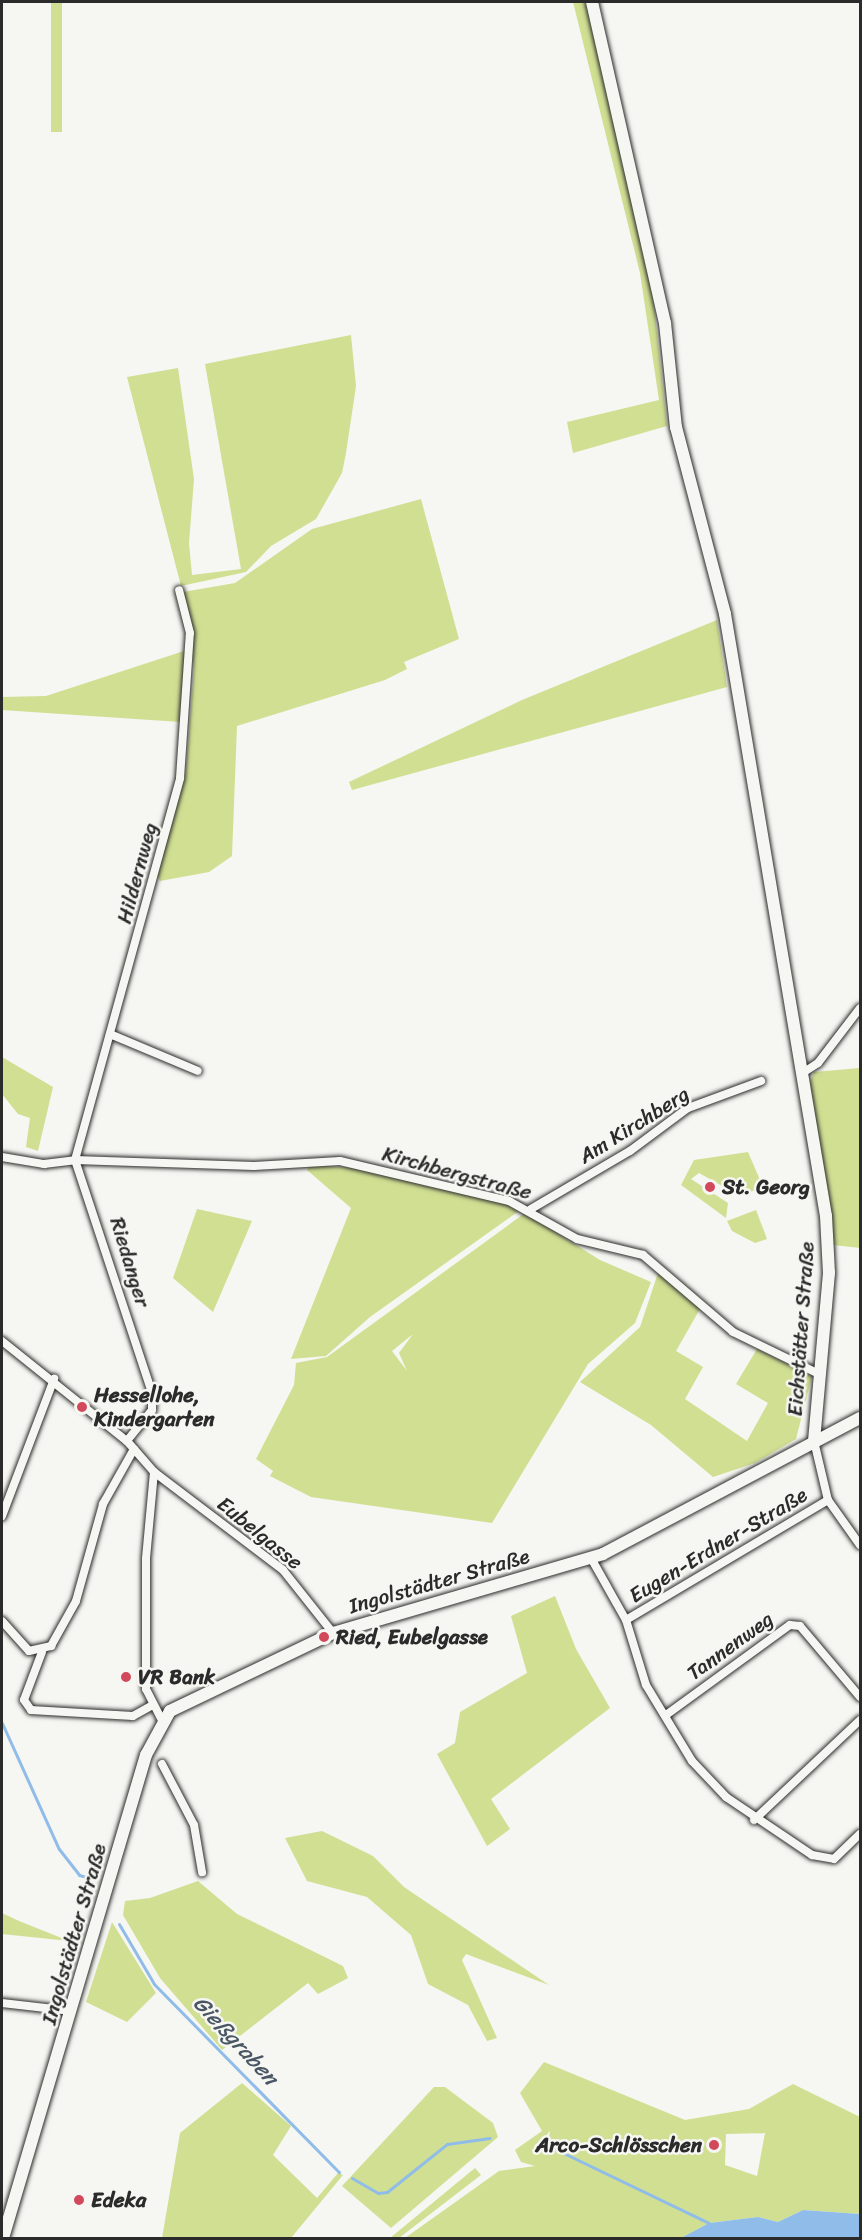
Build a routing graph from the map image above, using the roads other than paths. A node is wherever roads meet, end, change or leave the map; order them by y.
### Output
1 (592, 2) edge
2 (179, 590) dead end
3 (861, 1008) edge
4 (110, 1034) junction
5 (198, 1071) dead end
6 (801, 1074) junction
7 (761, 1081) dead end
8 (2, 1157) edge
9 (75, 1160) junction
10 (531, 1209) junction
11 (2, 1341) edge
12 (819, 1374) junction
13 (54, 1379) junction
14 (861, 1419) edge
15 (128, 1441) junction
16 (814, 1441) junction
17 (135, 1449) junction
18 (154, 1472) junction
19 (828, 1500) junction
20 (2, 1516) edge
21 (861, 1545) edge
22 (591, 1558) junction
23 (626, 1620) junction
24 (2, 1622) edge
25 (333, 1633) junction
26 (42, 1652) junction
27 (861, 1697) edge
28 (151, 1706) junction
29 (666, 1714) junction
30 (162, 1720) junction
31 (861, 1720) edge
32 (162, 1764) dead end
33 (754, 1820) junction
34 (861, 1834) edge
35 (202, 1872) dead end
36 (2, 2003) edge
37 (72, 2011) junction
38 (3, 2238) edge

1 - 6 main road, Eichstätter Straße
2 - 4 street, Hildernweg
3 - 6 street
4 - 5 street
4 - 9 street, Hildernweg
6 - 12 main road, Eichstätter Straße
7 - 10 street, Am Kirchberg
8 - 9 street
9 - 10 street, Kirchbergstraße
9 - 15 street, Riedanger
10 - 12 street, Kirchbergstraße
11 - 13 street, Eubelgasse
12 - 16 main road, Eichstätter Straße
13 - 15 street, Eubelgasse
13 - 20 street
14 - 16 main road, Ingolstädter Straße
15 - 17 street, Eubelgasse
16 - 19 street
16 - 22 main road, Ingolstädter Straße
17 - 18 street, Eubelgasse
17 - 26 street
18 - 25 street, Eubelgasse
18 - 28 street
19 - 21 street
19 - 23 street, Eugen-Erdner-Straße
22 - 23 street
22 - 25 main road, Ingolstädter Straße
23 - 29 street
24 - 26 street
25 - 30 main road, Ingolstädter Straße
26 - 28 street
27 - 29 street, Tannenweg
28 - 30 street
29 - 33 street
30 - 37 main road, Ingolstädter Straße
31 - 33 street
32 - 35 street
33 - 34 street
36 - 37 street
37 - 38 main road, Ingolstädter Straße

